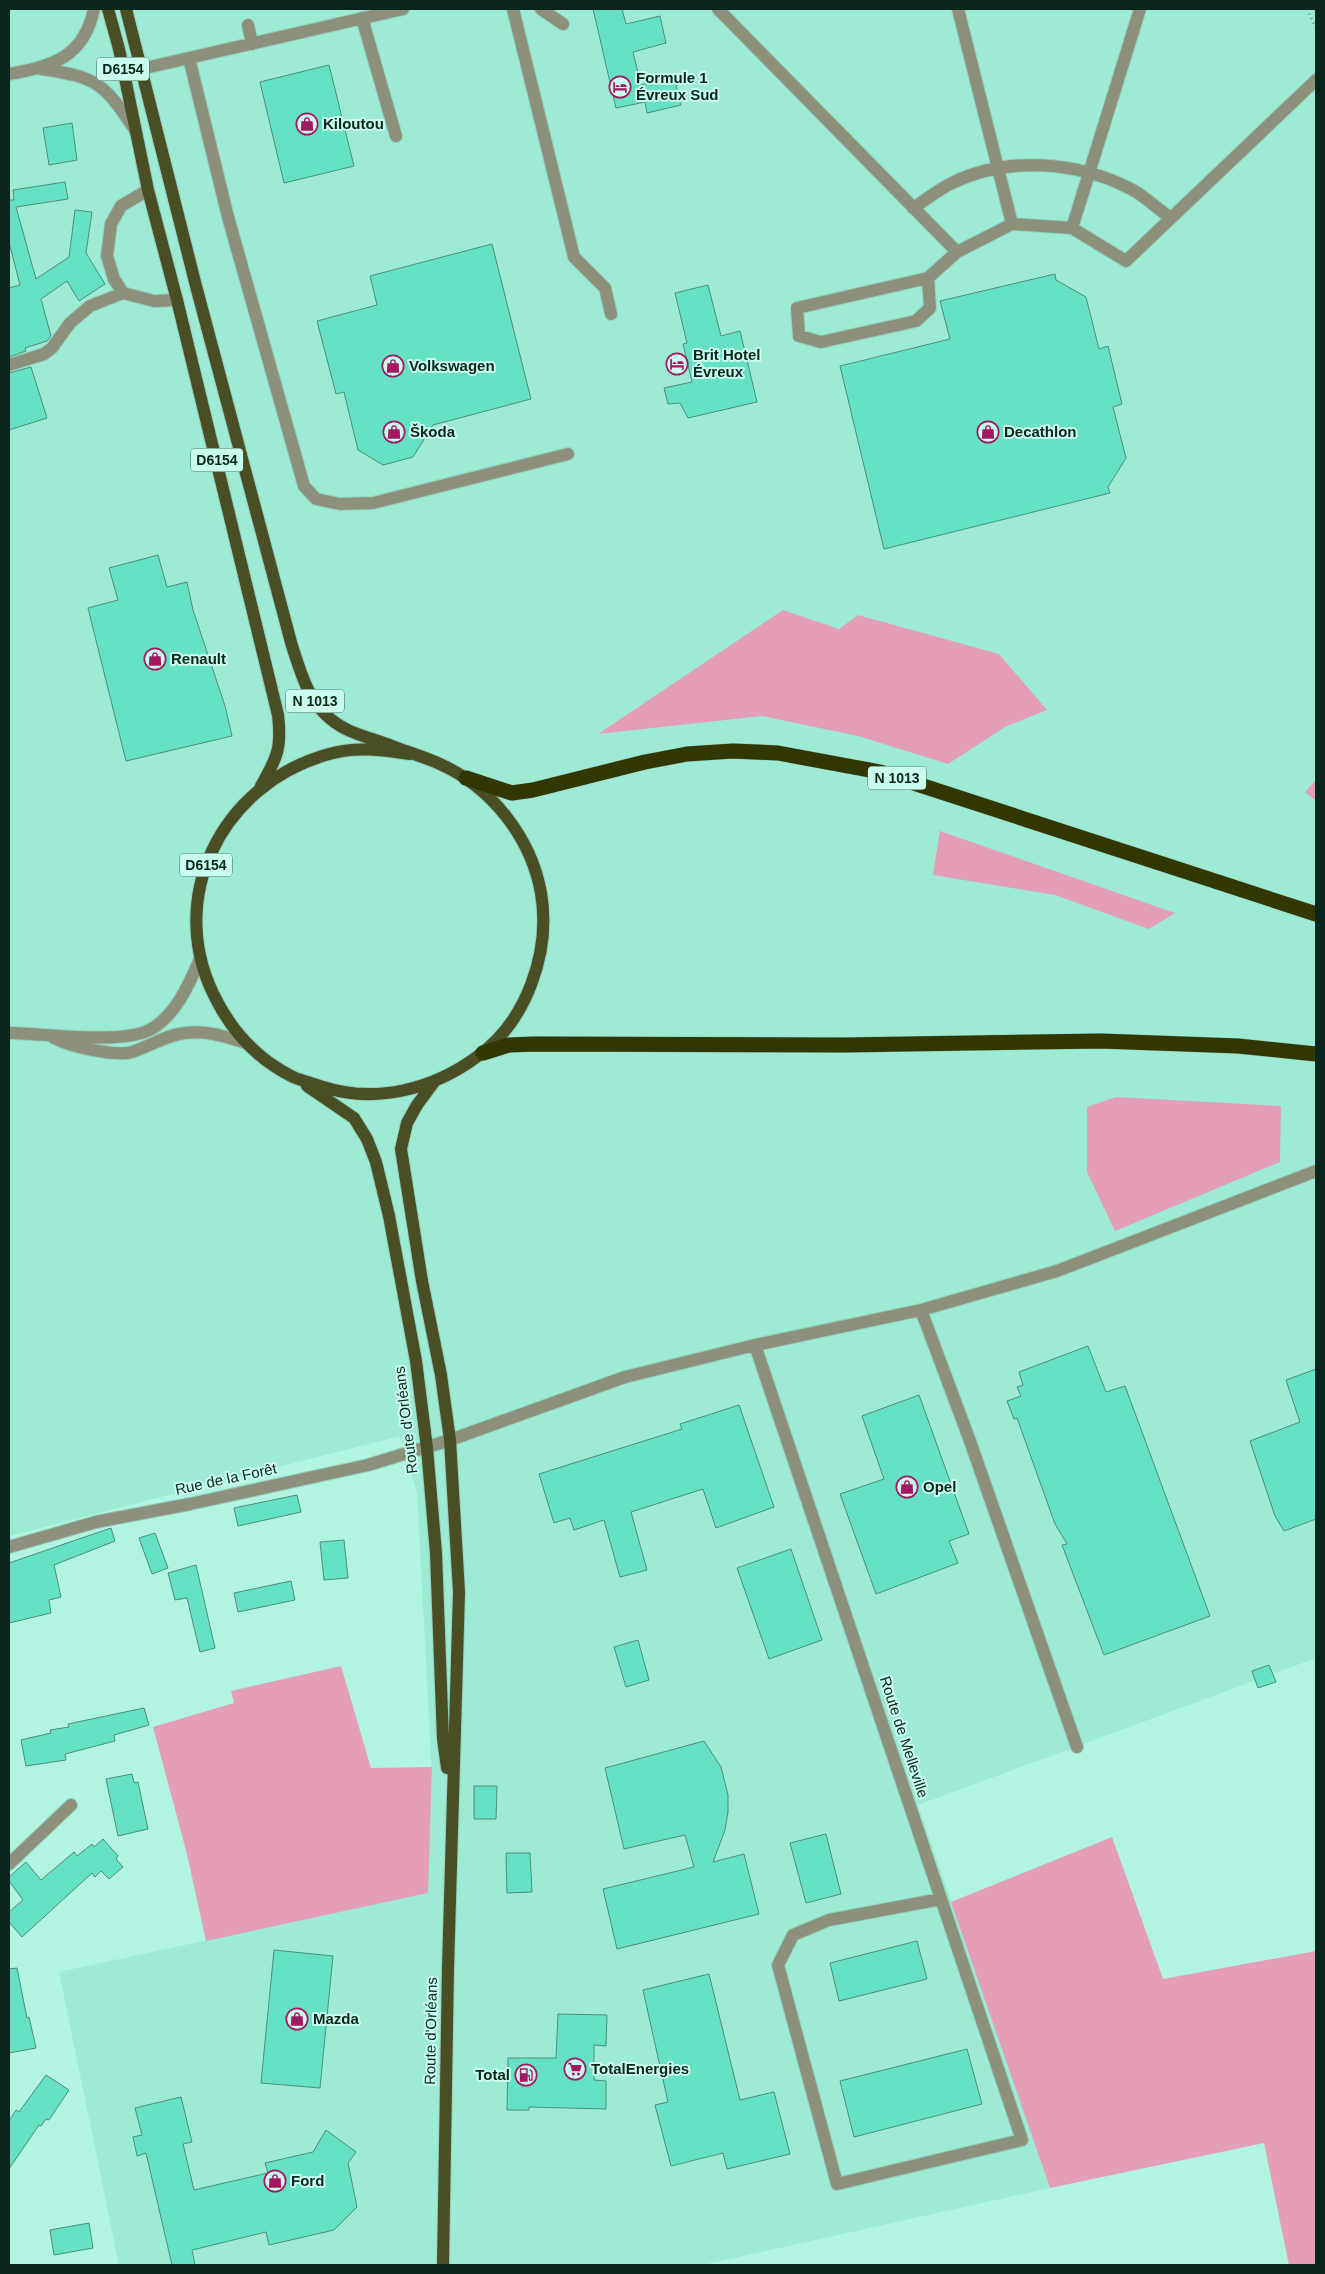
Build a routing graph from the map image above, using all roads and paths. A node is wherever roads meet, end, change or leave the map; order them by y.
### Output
1 (94, 9) edge
2 (108, 9) edge
3 (126, 9) edge
4 (403, 9) edge
5 (513, 9) edge
6 (541, 9) edge
7 (718, 9) edge
8 (958, 9) edge
9 (1140, 9) edge
10 (1307, 9) edge
11 (362, 18) junction
12 (563, 24) dead end
13 (248, 25) dead end
14 (1316, 28) edge
15 (252, 44) junction
16 (189, 58) junction
17 (41, 69) junction
18 (141, 69) junction
19 (9, 74) edge
20 (1316, 80) edge
21 (135, 130) junction
22 (396, 136) dead end
23 (998, 167) junction
24 (1090, 172) junction
25 (148, 190) junction
26 (913, 208) junction
27 (1171, 218) junction
28 (1012, 224) junction
29 (1072, 228) junction
30 (957, 252) junction
31 (928, 278) junction
32 (123, 293) junction
33 (177, 300) junction
34 (611, 314) dead end
35 (9, 365) edge
36 (568, 454) dead end
37 (280, 596) joint
38 (410, 754) junction
39 (466, 778) junction
40 (260, 788) junction
41 (1316, 914) edge
42 (200, 959) junction
43 (9, 1032) edge
44 (45, 1034) junction
45 (246, 1044) junction
46 (483, 1053) junction
47 (1316, 1054) edge
48 (294, 1078) junction
49 (434, 1082) junction
50 (1316, 1171) edge
51 (921, 1310) junction
52 (755, 1345) junction
53 (450, 1440) junction
54 (427, 1448) junction
55 (9, 1547) edge
56 (1077, 1747) dead end
57 (452, 1797) junction
58 (71, 1805) dead end
59 (9, 1864) edge
60 (941, 1899) junction
61 (443, 2265) edge

1 - 17 street
2 - 21 main road, D6154
3 - 18 main road, D6154
4 - 11 street
5 - 34 street
6 - 12 street
7 - 26 street
8 - 23 street
9 - 24 street
10 - 14 path
11 - 15 street
11 - 22 street
13 - 15 street
15 - 16 street
16 - 18 street
16 - 36 street
17 - 19 street
17 - 21 street
18 - 37 main road, D6154
20 - 27 street
21 - 25 main road, D6154
23 - 24 street
23 - 26 street
23 - 28 street
24 - 27 street
24 - 29 street
25 - 32 street
25 - 33 main road, D6154
26 - 30 street
27 - 29 street
28 - 29 street
28 - 30 street
30 - 31 street
31 - 31 street
32 - 33 street
32 - 35 street
33 - 40 main road, D6154
37 - 38 main road, N 1013
38 - 39 main road
38 - 40 main road, D6154
39 - 41 highway, N 1013
39 - 46 main road
40 - 42 main road, D6154
42 - 44 street
42 - 45 main road
43 - 44 street
44 - 45 street
45 - 48 main road
46 - 47 highway
46 - 49 main road
48 - 49 main road
48 - 54 main road, Route d'Orléans
49 - 53 main road, Route d'Orléans
50 - 51 street, Rue de la Forêt
51 - 52 street, Rue de la Forêt
51 - 56 street
52 - 53 street, Rue de la Forêt
52 - 60 street, Route de Melleville
53 - 54 street, Rue de la Forêt
53 - 57 main road, Route d'Orléans
54 - 55 street, Rue de la Forêt
54 - 57 main road, Route d'Orléans
57 - 61 main road, Route d'Orléans
58 - 59 street
60 - 60 street, Route de Melleville

